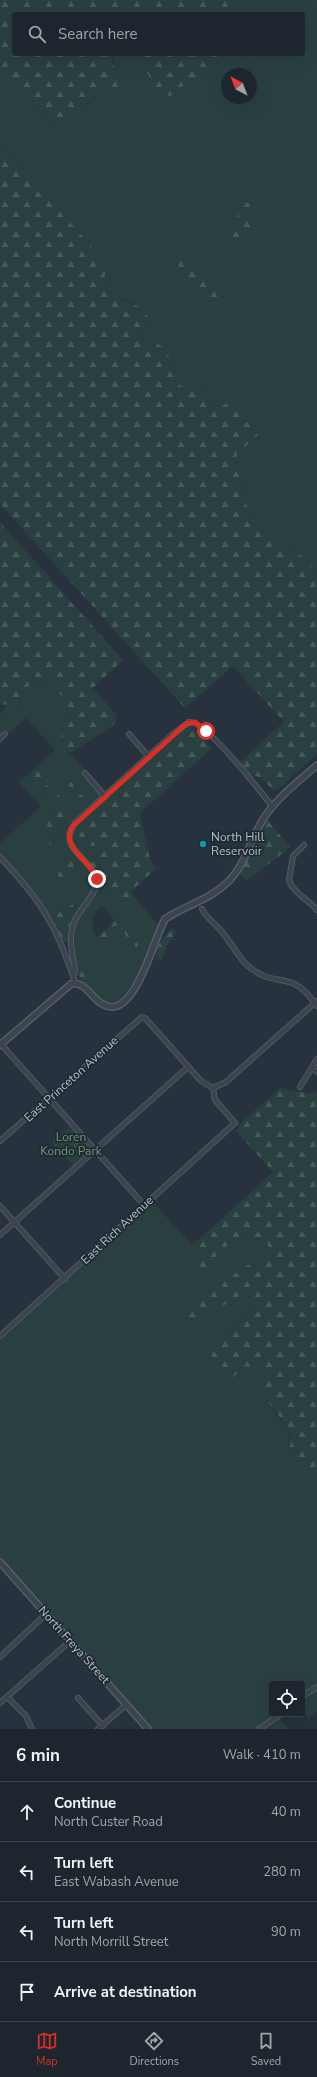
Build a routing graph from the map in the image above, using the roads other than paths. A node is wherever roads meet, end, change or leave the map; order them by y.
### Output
1 (6, 734) dead end
2 (129, 734) dead end
3 (0, 739) edge
4 (149, 757) junction
5 (317, 765) edge
6 (85, 773) dead end
7 (105, 797) junction
8 (272, 806) junction
9 (304, 844) dead end
10 (0, 857) edge
11 (202, 909) dead end
12 (317, 910) edge
13 (73, 976) junction
14 (75, 984) junction
15 (316, 1003) edge
16 (0, 1044) edge
17 (317, 1059) edge
18 (188, 1067) junction
19 (312, 1068) junction
20 (317, 1072) edge
21 (300, 1087) dead end
22 (213, 1088) junction
23 (49, 1098) junction
24 (0, 1141) edge
25 (95, 1150) junction
26 (144, 1204) junction
27 (0, 1206) edge
28 (14, 1222) junction
29 (0, 1235) edge
30 (64, 1279) junction
31 (0, 1336) edge
32 (0, 1562) edge
33 (46, 1614) junction
34 (70, 1640) junction
35 (0, 1657) edge
36 (317, 1687) edge
37 (305, 1694) edge
38 (7, 1697) junction
39 (78, 1698) dead end
40 (0, 1703) edge
41 (126, 1705) junction
42 (276, 1717) edge
43 (100, 1727) edge
44 (32, 1729) edge
45 (148, 1729) edge
46 (260, 1729) edge

1 - 3 street
2 - 4 street
4 - 7 street
4 - 8 street
5 - 8 street
6 - 7 street
7 - 13 street
8 - 14 street
9 - 12 street
10 - 13 street
11 - 15 street
13 - 14 street
14 - 16 street
15 - 22 street
16 - 23 street
17 - 19 street
18 - 22 street
18 - 23 street, East Princeton Avenue
18 - 25 street
19 - 20 street
19 - 21 street
22 - 26 street, East Rich Avenue
23 - 24 street, East Princeton Avenue
23 - 25 street
25 - 26 street
25 - 28 street
26 - 30 street, East Rich Avenue
27 - 28 street
28 - 29 street
28 - 30 street
30 - 31 street, East Rich Avenue
32 - 33 street, North Freya Street
33 - 34 street, North Freya Street
33 - 35 street
34 - 38 street
34 - 41 street, North Freya Street
36 - 37 street
38 - 40 street
38 - 44 street
39 - 43 street
41 - 43 street
41 - 45 street, North Freya Street
42 - 46 street

